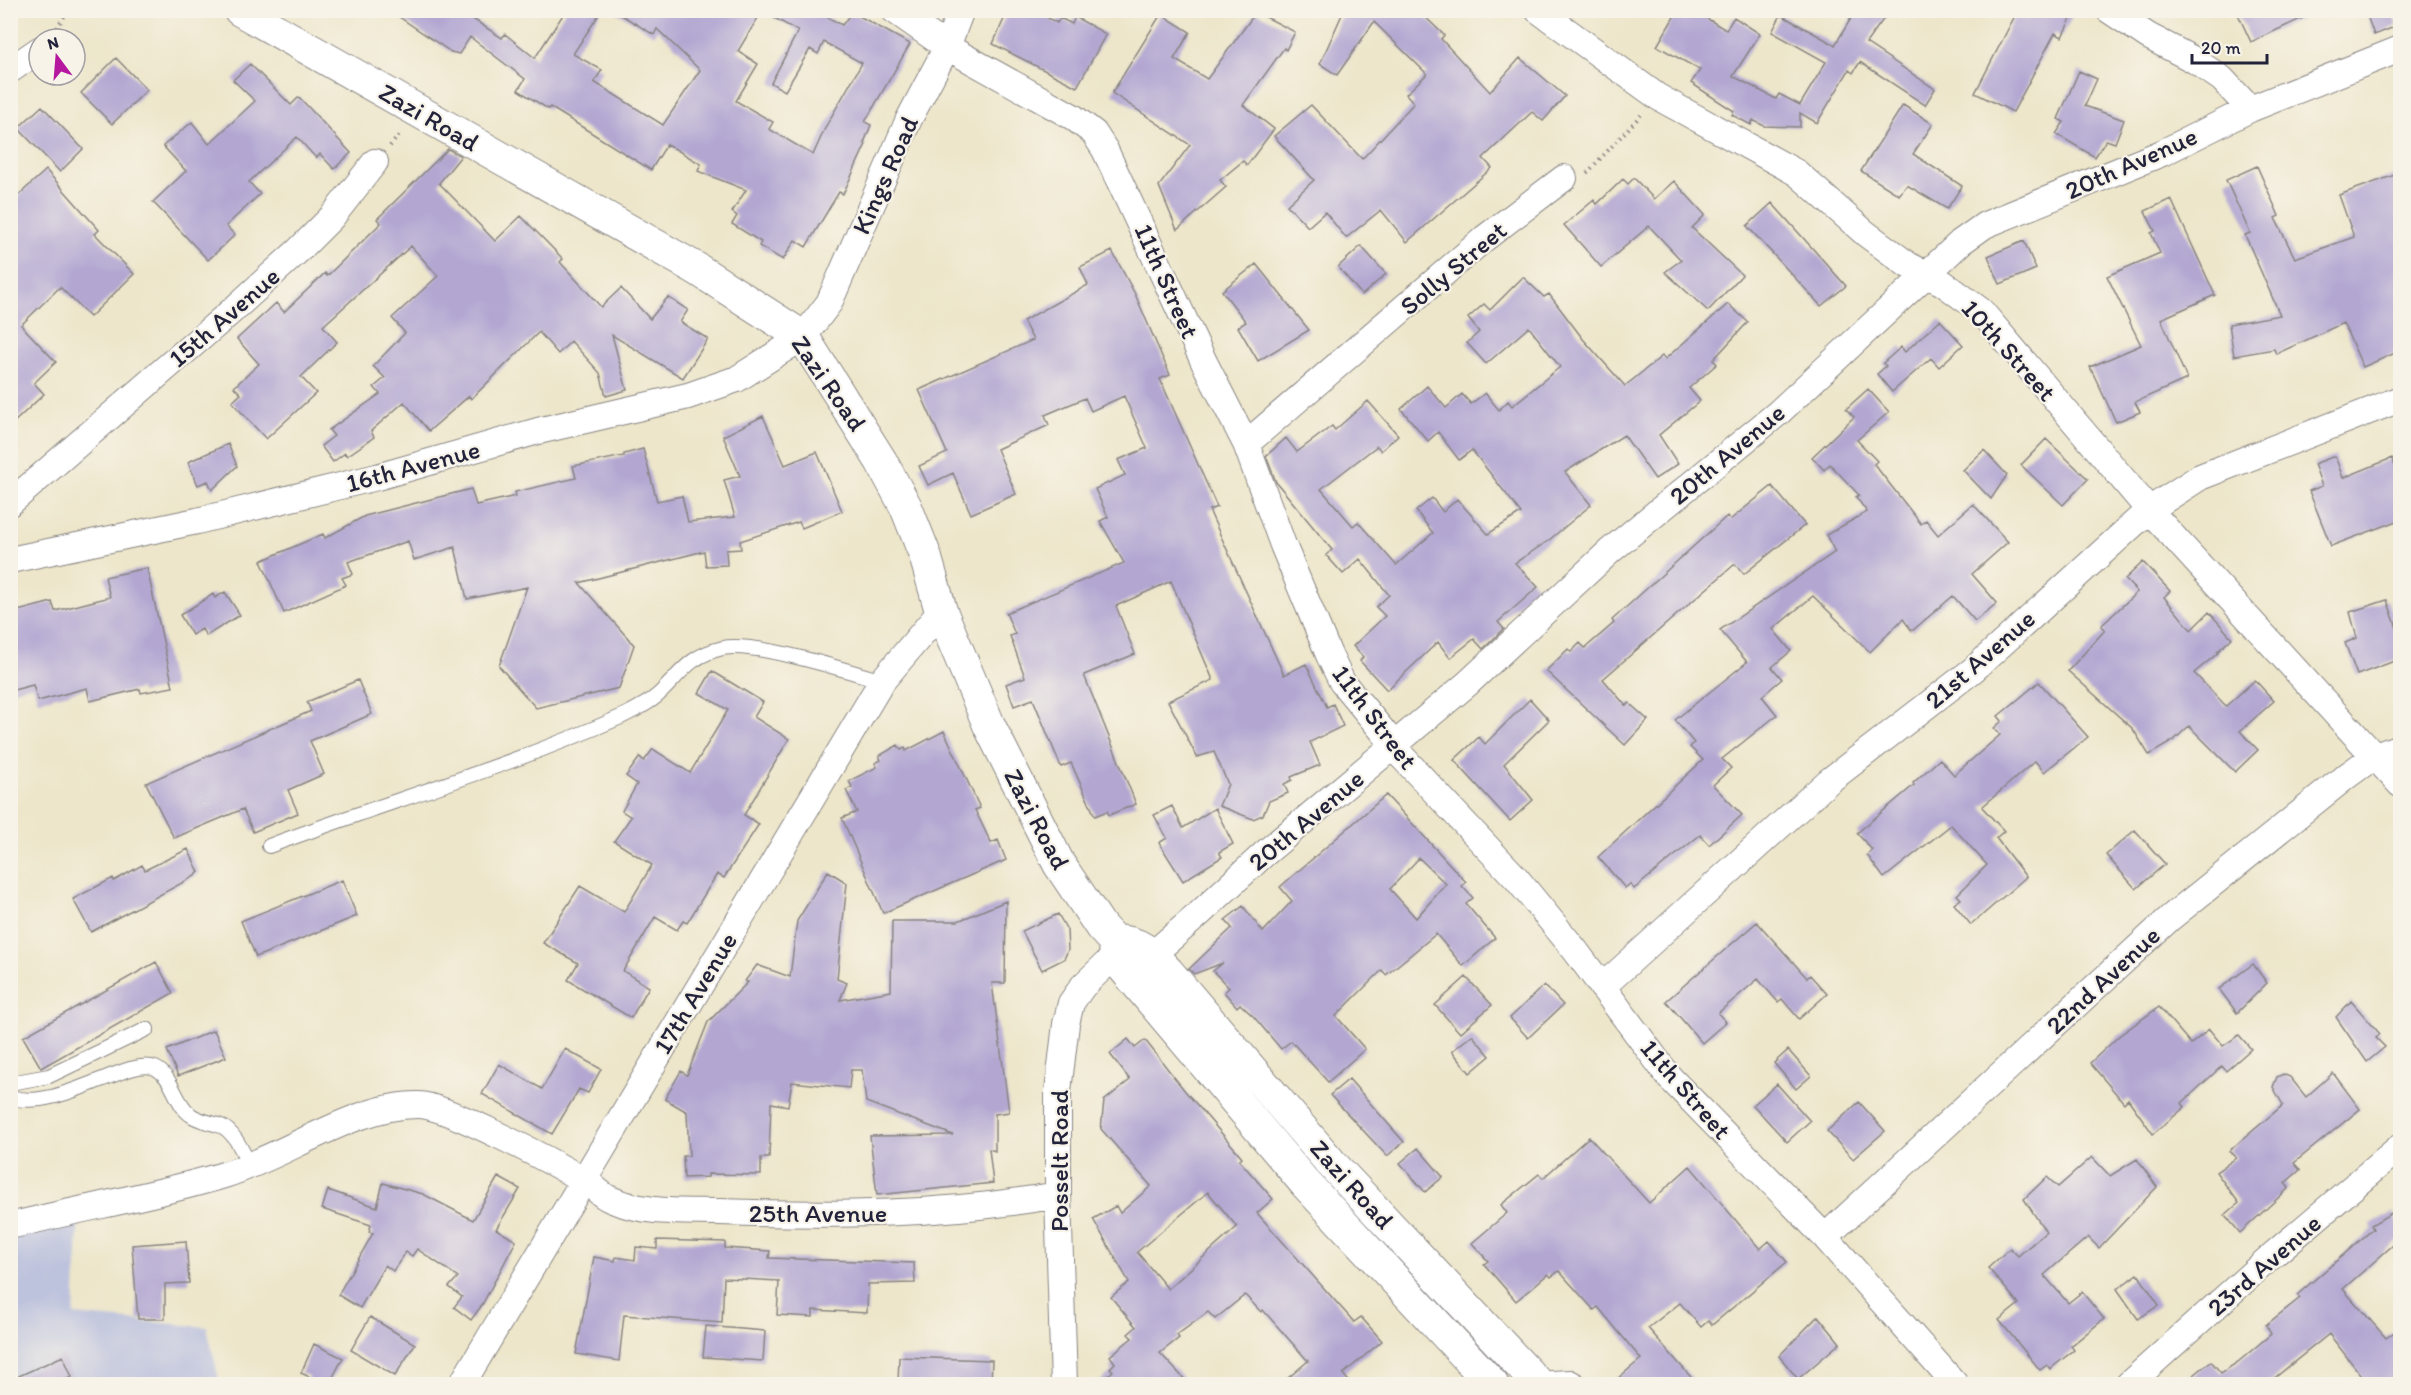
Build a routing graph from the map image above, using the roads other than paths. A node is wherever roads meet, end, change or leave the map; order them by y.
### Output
1 (240, 10) edge
2 (894, 10) edge
3 (961, 10) edge
4 (1538, 10) edge
5 (2109, 10) edge
6 (947, 47) junction
7 (2400, 50) edge
8 (27, 58) edge
9 (10, 70) edge
10 (2250, 109) junction
11 (375, 162) road end
12 (1564, 178) road end
13 (1926, 273) junction
14 (803, 337) junction
15 (2400, 399) edge
16 (1246, 444) junction
17 (10, 503) edge
18 (2149, 510) junction
19 (10, 560) edge
20 (941, 610) junction
21 (882, 681) junction
22 (1393, 747) junction
23 (2400, 747) edge
24 (2373, 757) junction
25 (2400, 784) edge
26 (269, 846) dead end
27 (1115, 951) junction
28 (1148, 952) junction
29 (1602, 987) junction
30 (147, 1029) dead end
31 (10, 1083) edge
32 (10, 1097) edge
33 (2400, 1147) edge
34 (250, 1166) junction
35 (585, 1181) junction
36 (1058, 1195) junction
37 (10, 1226) edge
38 (1825, 1237) junction
39 (1578, 1381) dead end
40 (1536, 1382) edge
41 (462, 1384) edge
42 (1064, 1384) edge
43 (1492, 1384) edge
44 (1955, 1384) edge
45 (2129, 1384) edge

1 - 14 street, Zazi Road
2 - 6 street, 11th Street
3 - 6 street, Kings Road
4 - 13 street, 10th Street
5 - 10 street
6 - 14 street, Kings Road
6 - 16 street, 11th Street
7 - 10 street, 20th Avenue
8 - 9 street
10 - 13 street, 20th Avenue
11 - 17 street, 15th Avenue
12 - 16 street, Solly Street
13 - 18 street, 10th Street
13 - 22 street, 20th Avenue
14 - 19 street, 16th Avenue
14 - 20 street, Zazi Road
15 - 18 street, 21st Avenue
16 - 22 street, 11th Street
18 - 24 street, 10th Street
18 - 29 street, 21st Avenue
20 - 21 street, 17th Avenue
20 - 27 street, Zazi Road
21 - 26 lane
21 - 35 street, 17th Avenue
22 - 28 street, 20th Avenue
22 - 29 street, 11th Street
23 - 24 street, 22nd Avenue
24 - 25 street, 10th Street
24 - 38 street, 22nd Avenue
27 - 28 street, Zazi Road
27 - 36 street, Posselt Road
27 - 43 street, Zazi Road
28 - 40 street, Zazi Road
29 - 38 street, 11th Street
30 - 31 lane
32 - 34 lane
33 - 45 street, 23rd Avenue
34 - 35 street, 25th Avenue
34 - 37 street, 25th Avenue
35 - 36 street, 25th Avenue
35 - 41 street, 17th Avenue
36 - 42 street, Posselt Road
38 - 44 street, 11th Street
39 - 40 lane

